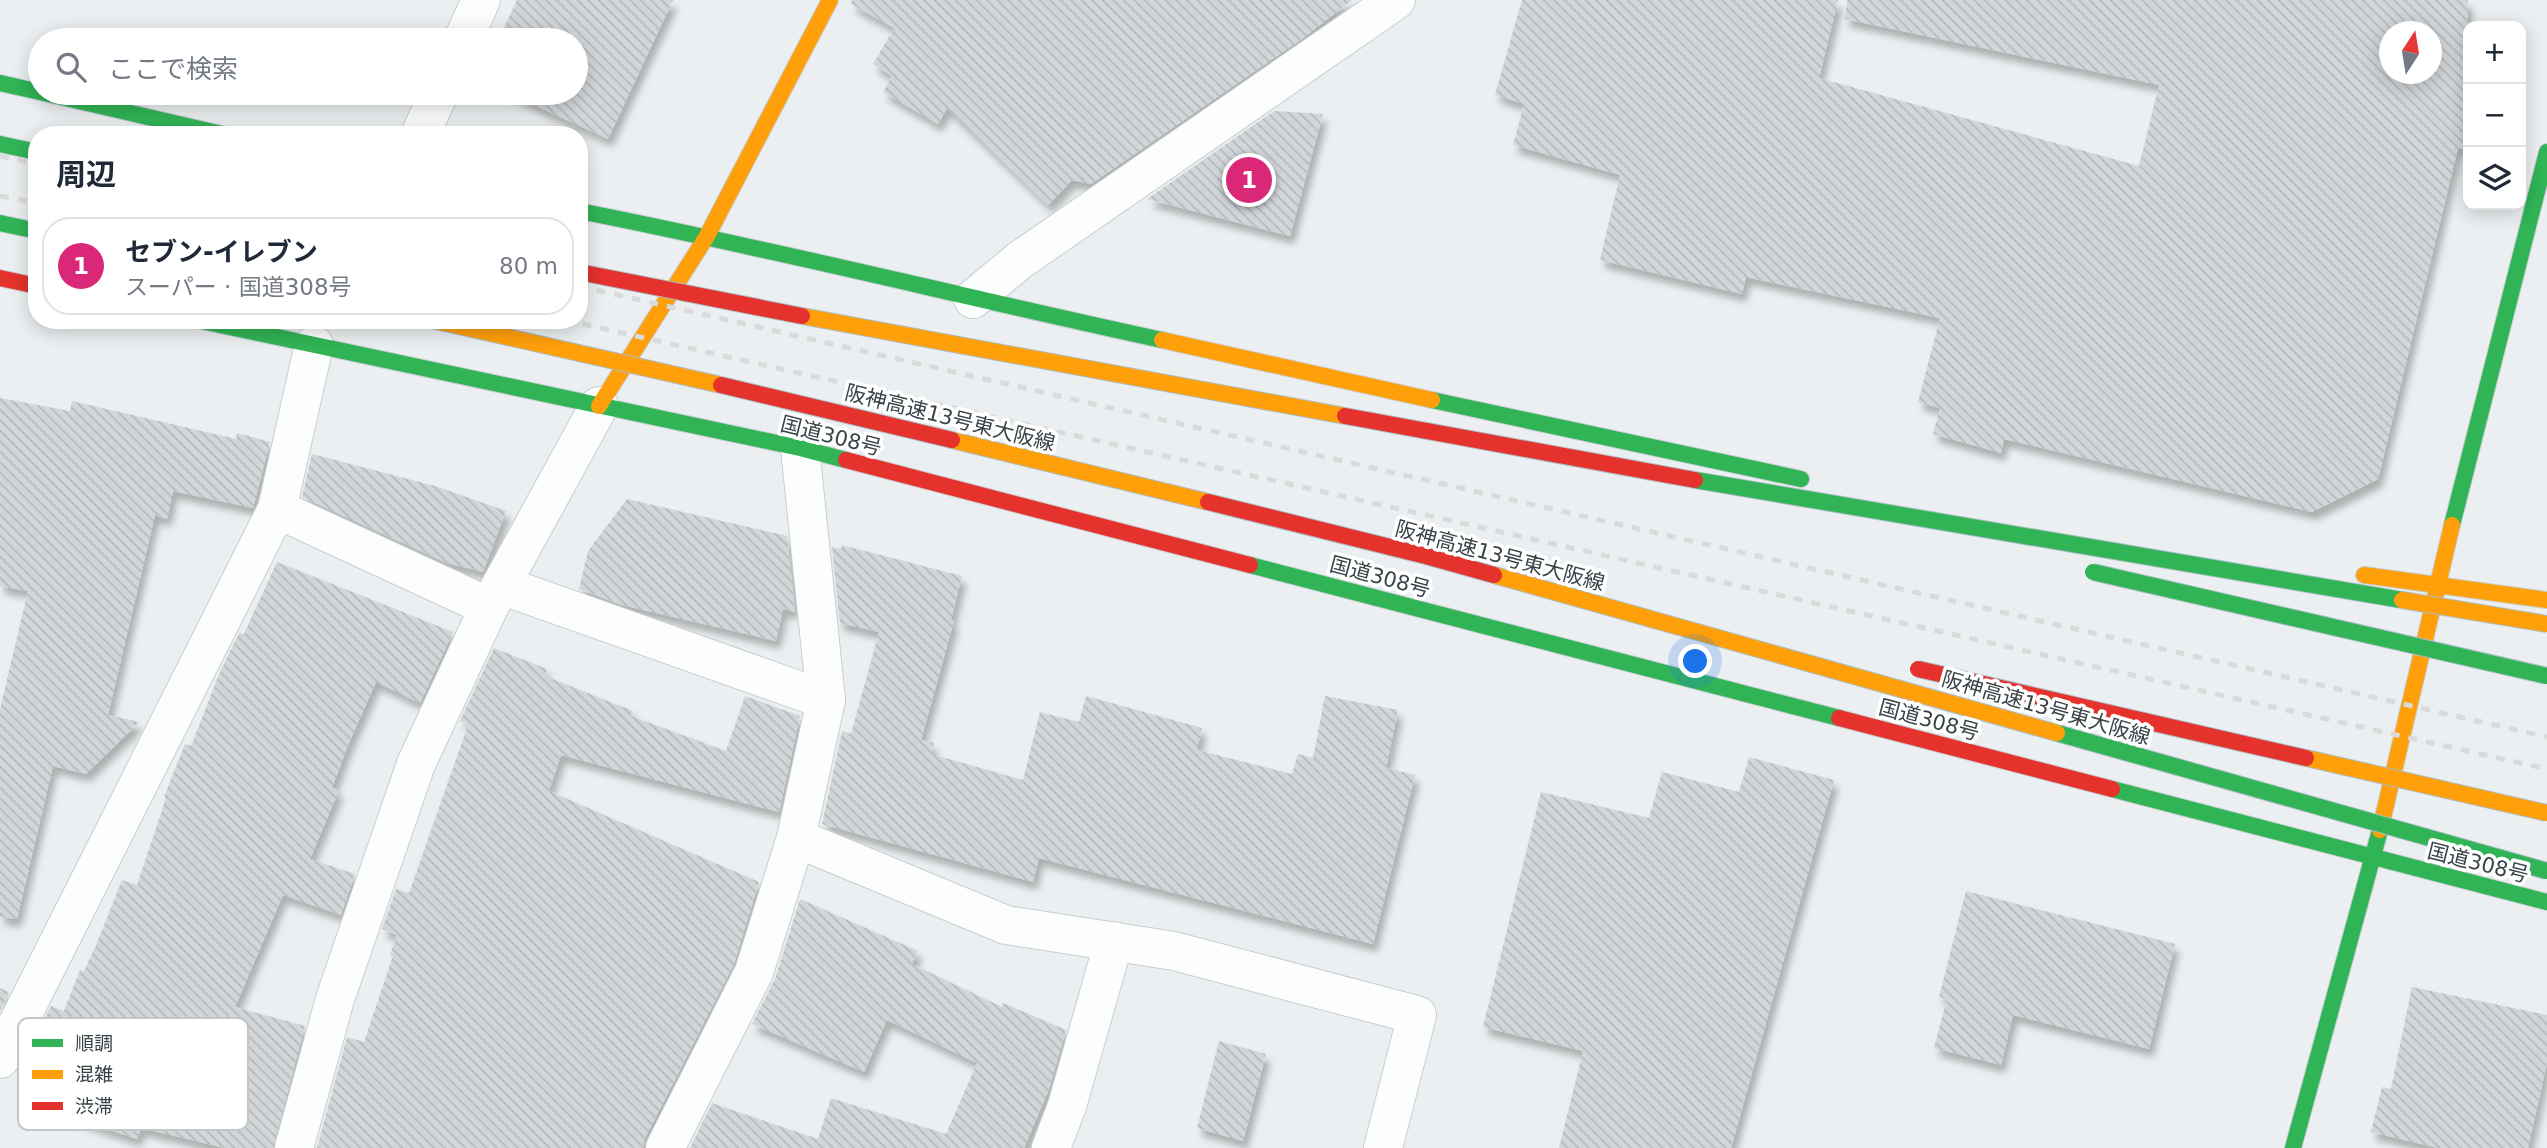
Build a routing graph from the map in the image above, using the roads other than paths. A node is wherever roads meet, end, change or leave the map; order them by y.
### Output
1 (481, 0) edge
2 (830, 0) edge
3 (1396, 0) edge
4 (468, 28) edge
5 (0, 83) edge
6 (28, 89) edge
7 (98, 105) edge
8 (434, 105) edge
9 (187, 126) edge
10 (424, 126) edge
11 (0, 144) edge
12 (28, 150) edge
13 (2547, 152) edge
14 (588, 213) edge
15 (0, 223) edge
16 (28, 229) edge
17 (706, 236) junction
18 (588, 274) edge
19 (0, 278) edge
20 (28, 284) edge
21 (973, 299) junction
22 (239, 329) edge
23 (472, 329) edge
24 (314, 345) junction
25 (599, 406) junction
26 (800, 448) junction
27 (1688, 480) junction
28 (1814, 482) dead end
29 (277, 509) junction
30 (1947, 539) dead end
31 (1426, 556) junction
32 (2083, 570) dead end
33 (2346, 573) dead end
34 (2436, 585) junction
35 (495, 596) junction
36 (2547, 600) edge
37 (2547, 625) edge
38 (1750, 630) dead end
39 (1899, 664) dead end
40 (2547, 676) edge
41 (826, 700) junction
42 (2547, 813) edge
43 (796, 838) junction
44 (2374, 858) junction
45 (2547, 870) edge
46 (2547, 902) edge
47 (1114, 941) junction
48 (21, 1018) edge
49 (18, 1023) edge
50 (0, 1059) edge
51 (293, 1148) edge
52 (665, 1148) edge
53 (1051, 1148) edge
54 (1383, 1148) edge
55 (2293, 1148) edge

1 - 4 street
2 - 17 main road
3 - 21 street
5 - 6 main road
7 - 9 main road
8 - 10 street
11 - 12 main road
13 - 34 main road
14 - 17 main road
15 - 16 main road
17 - 21 main road
17 - 25 main road
18 - 27 main road, bridge
19 - 20 main road
21 - 28 main road
22 - 24 main road, 国道308号
23 - 31 main road, 阪神高速13号東大阪線, bridge
24 - 25 main road, 国道308号
24 - 29 street
25 - 26 main road, 国道308号
25 - 35 street
26 - 41 street
26 - 44 main road, 国道308号
27 - 30 main road, bridge
27 - 37 main road, bridge
29 - 35 street
29 - 48 street
31 - 38 main road, bridge
31 - 45 main road, 阪神高速13号東大阪線, bridge
32 - 40 main road, bridge
33 - 34 main road
34 - 36 main road
34 - 44 main road
35 - 41 street
35 - 51 street
39 - 42 main road, bridge
41 - 43 street
43 - 47 street
43 - 52 street
44 - 46 main road, 国道308号
44 - 55 main road
47 - 53 street
47 - 54 street
49 - 50 street

